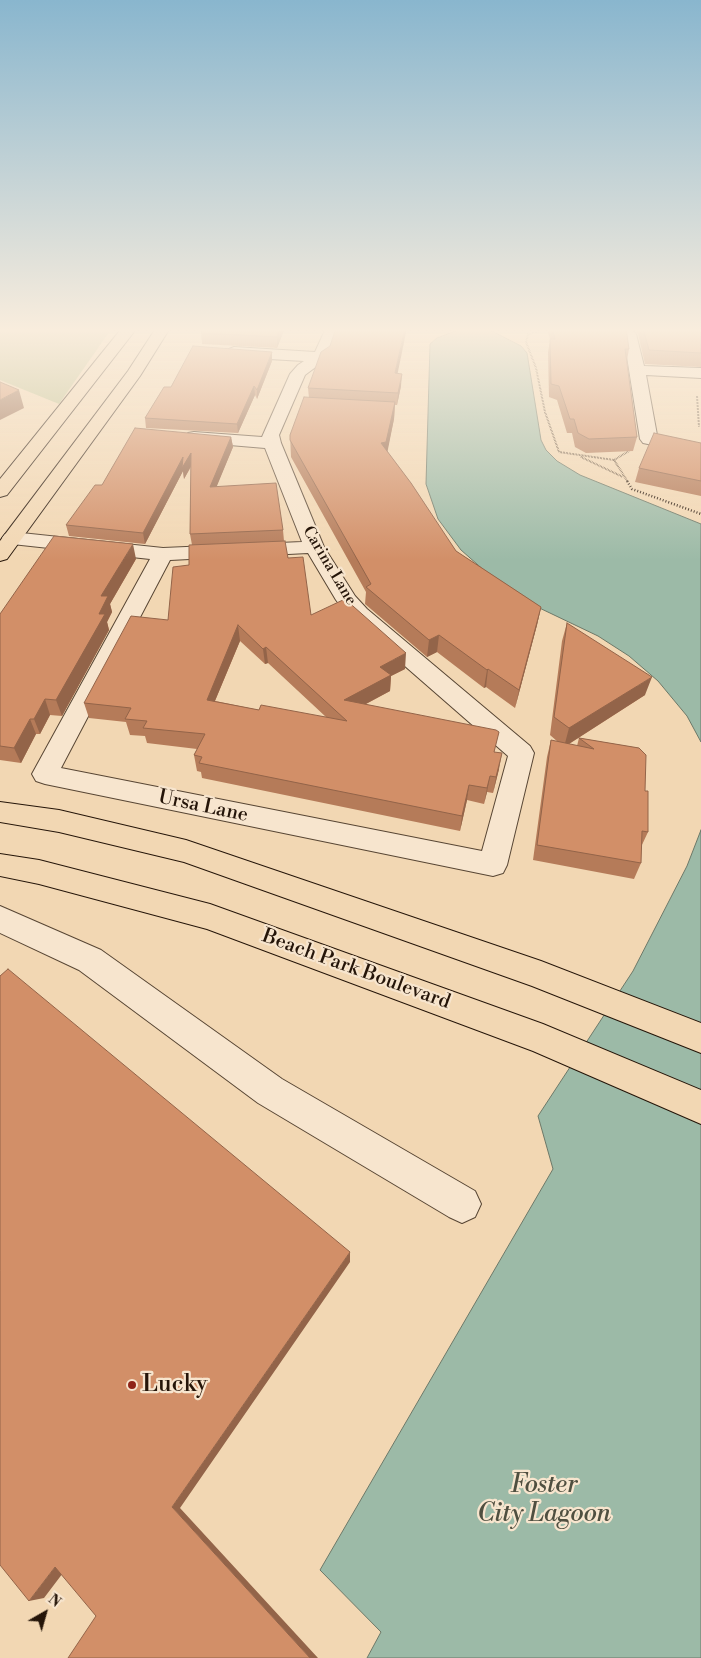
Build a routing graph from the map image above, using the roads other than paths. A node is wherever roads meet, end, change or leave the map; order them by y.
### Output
1 (66, 405) edge
2 (110, 405) edge
3 (294, 405) edge
4 (644, 405) edge
5 (177, 436) edge
6 (272, 443) junction
7 (701, 450) edge
8 (8, 475) edge
9 (0, 491) edge
10 (12, 538) junction
11 (314, 547) junction
12 (163, 554) junction
13 (0, 555) edge
14 (521, 753) joint
15 (0, 812) edge
16 (0, 865) edge
17 (0, 919) edge
18 (701, 1038) edge
19 (701, 1106) edge
20 (462, 1204) dead end

1 - 8 main road
2 - 10 main road
3 - 6 street
4 - 7 street
5 - 6 street
6 - 11 street, Carina Lane
8 - 9 main road
10 - 12 street
10 - 13 main road
11 - 12 street
11 - 14 street, Carina Lane
12 - 14 street, Ursa Lane
15 - 18 main road
16 - 19 main road, Beach Park Boulevard
17 - 20 street

